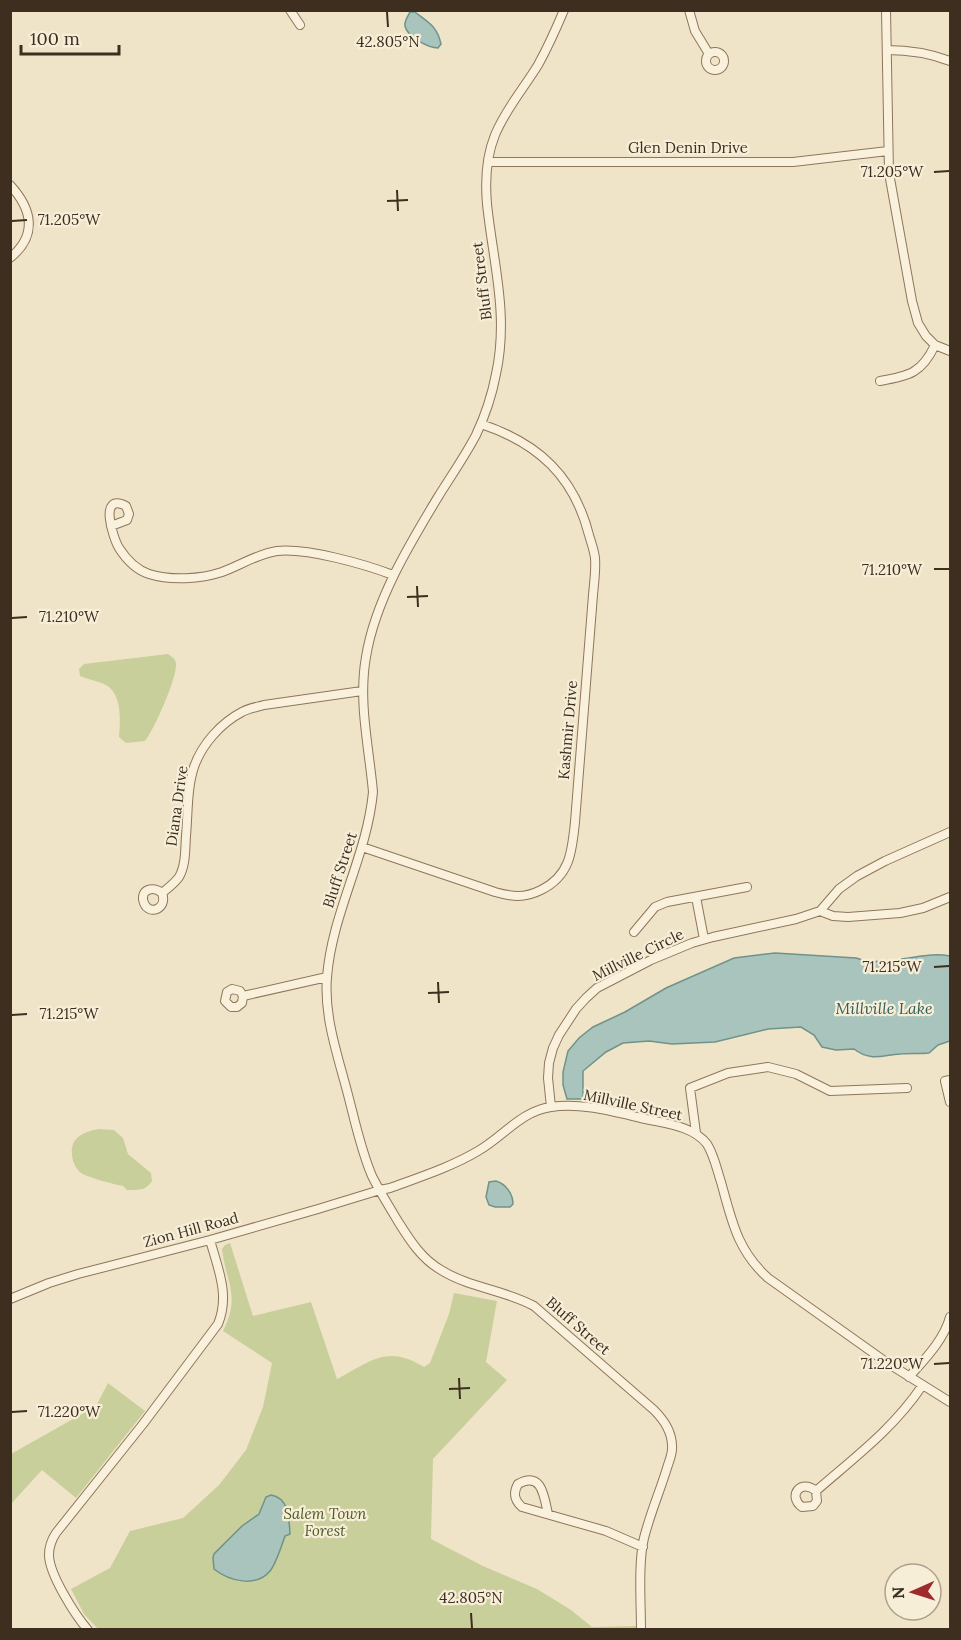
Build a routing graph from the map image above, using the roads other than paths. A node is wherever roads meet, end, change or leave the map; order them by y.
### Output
1 (290, 10) edge
2 (564, 10) edge
3 (689, 10) edge
4 (886, 10) edge
5 (300, 25) dead end
6 (886, 50) junction
7 (710, 54) dead end
8 (951, 61) edge
9 (888, 150) junction
10 (488, 162) junction
11 (10, 185) edge
12 (10, 258) edge
13 (935, 345) junction
14 (951, 351) edge
15 (880, 381) dead end
16 (481, 424) junction
17 (111, 526) dead end
18 (393, 574) junction
19 (362, 691) junction
20 (951, 832) edge
21 (362, 847) junction
22 (747, 887) dead end
23 (162, 893) dead end
24 (696, 897) junction
25 (951, 897) edge
26 (820, 911) junction
27 (634, 932) dead end
28 (704, 939) junction
29 (327, 978) junction
30 (243, 996) dead end
31 (951, 1080) edge
32 (907, 1088) dead end
33 (951, 1102) edge
34 (551, 1107) junction
35 (696, 1133) junction
36 (380, 1190) junction
37 (210, 1240) junction
38 (10, 1299) edge
39 (950, 1321) edge
40 (909, 1377) junction
41 (922, 1386) junction
42 (951, 1402) edge
43 (816, 1491) dead end
44 (548, 1514) junction
45 (643, 1546) junction
46 (88, 1629) edge
47 (642, 1629) edge

1 - 5 street
2 - 10 street, Bluff Street
3 - 7 street
4 - 6 street
6 - 8 street
6 - 9 street
9 - 10 street, Glen Denin Drive
9 - 13 street
10 - 16 street, Bluff Street
11 - 12 street
13 - 14 street
13 - 15 street
16 - 18 street, Bluff Street
16 - 21 street, Kashmir Drive
17 - 18 street
18 - 19 street, Bluff Street
19 - 21 street, Bluff Street
19 - 23 street, Diana Drive
20 - 26 street
21 - 29 street, Bluff Street
22 - 24 street
24 - 27 street
24 - 28 street
25 - 26 street, Millville Circle
26 - 28 street, Millville Circle
28 - 34 street, Millville Circle
29 - 30 street
29 - 36 street, Bluff Street
31 - 33 street
32 - 35 street
34 - 35 street, Millville Street
34 - 36 street, Millville Street
35 - 40 street, Millville Street
36 - 37 street, Zion Hill Road
36 - 45 street, Bluff Street
37 - 38 street, Zion Hill Road
37 - 46 street
39 - 40 street
40 - 41 street, Millville Street
41 - 42 street, Millville Street
41 - 43 street
44 - 44 street
44 - 45 street
45 - 47 street, Bluff Street

